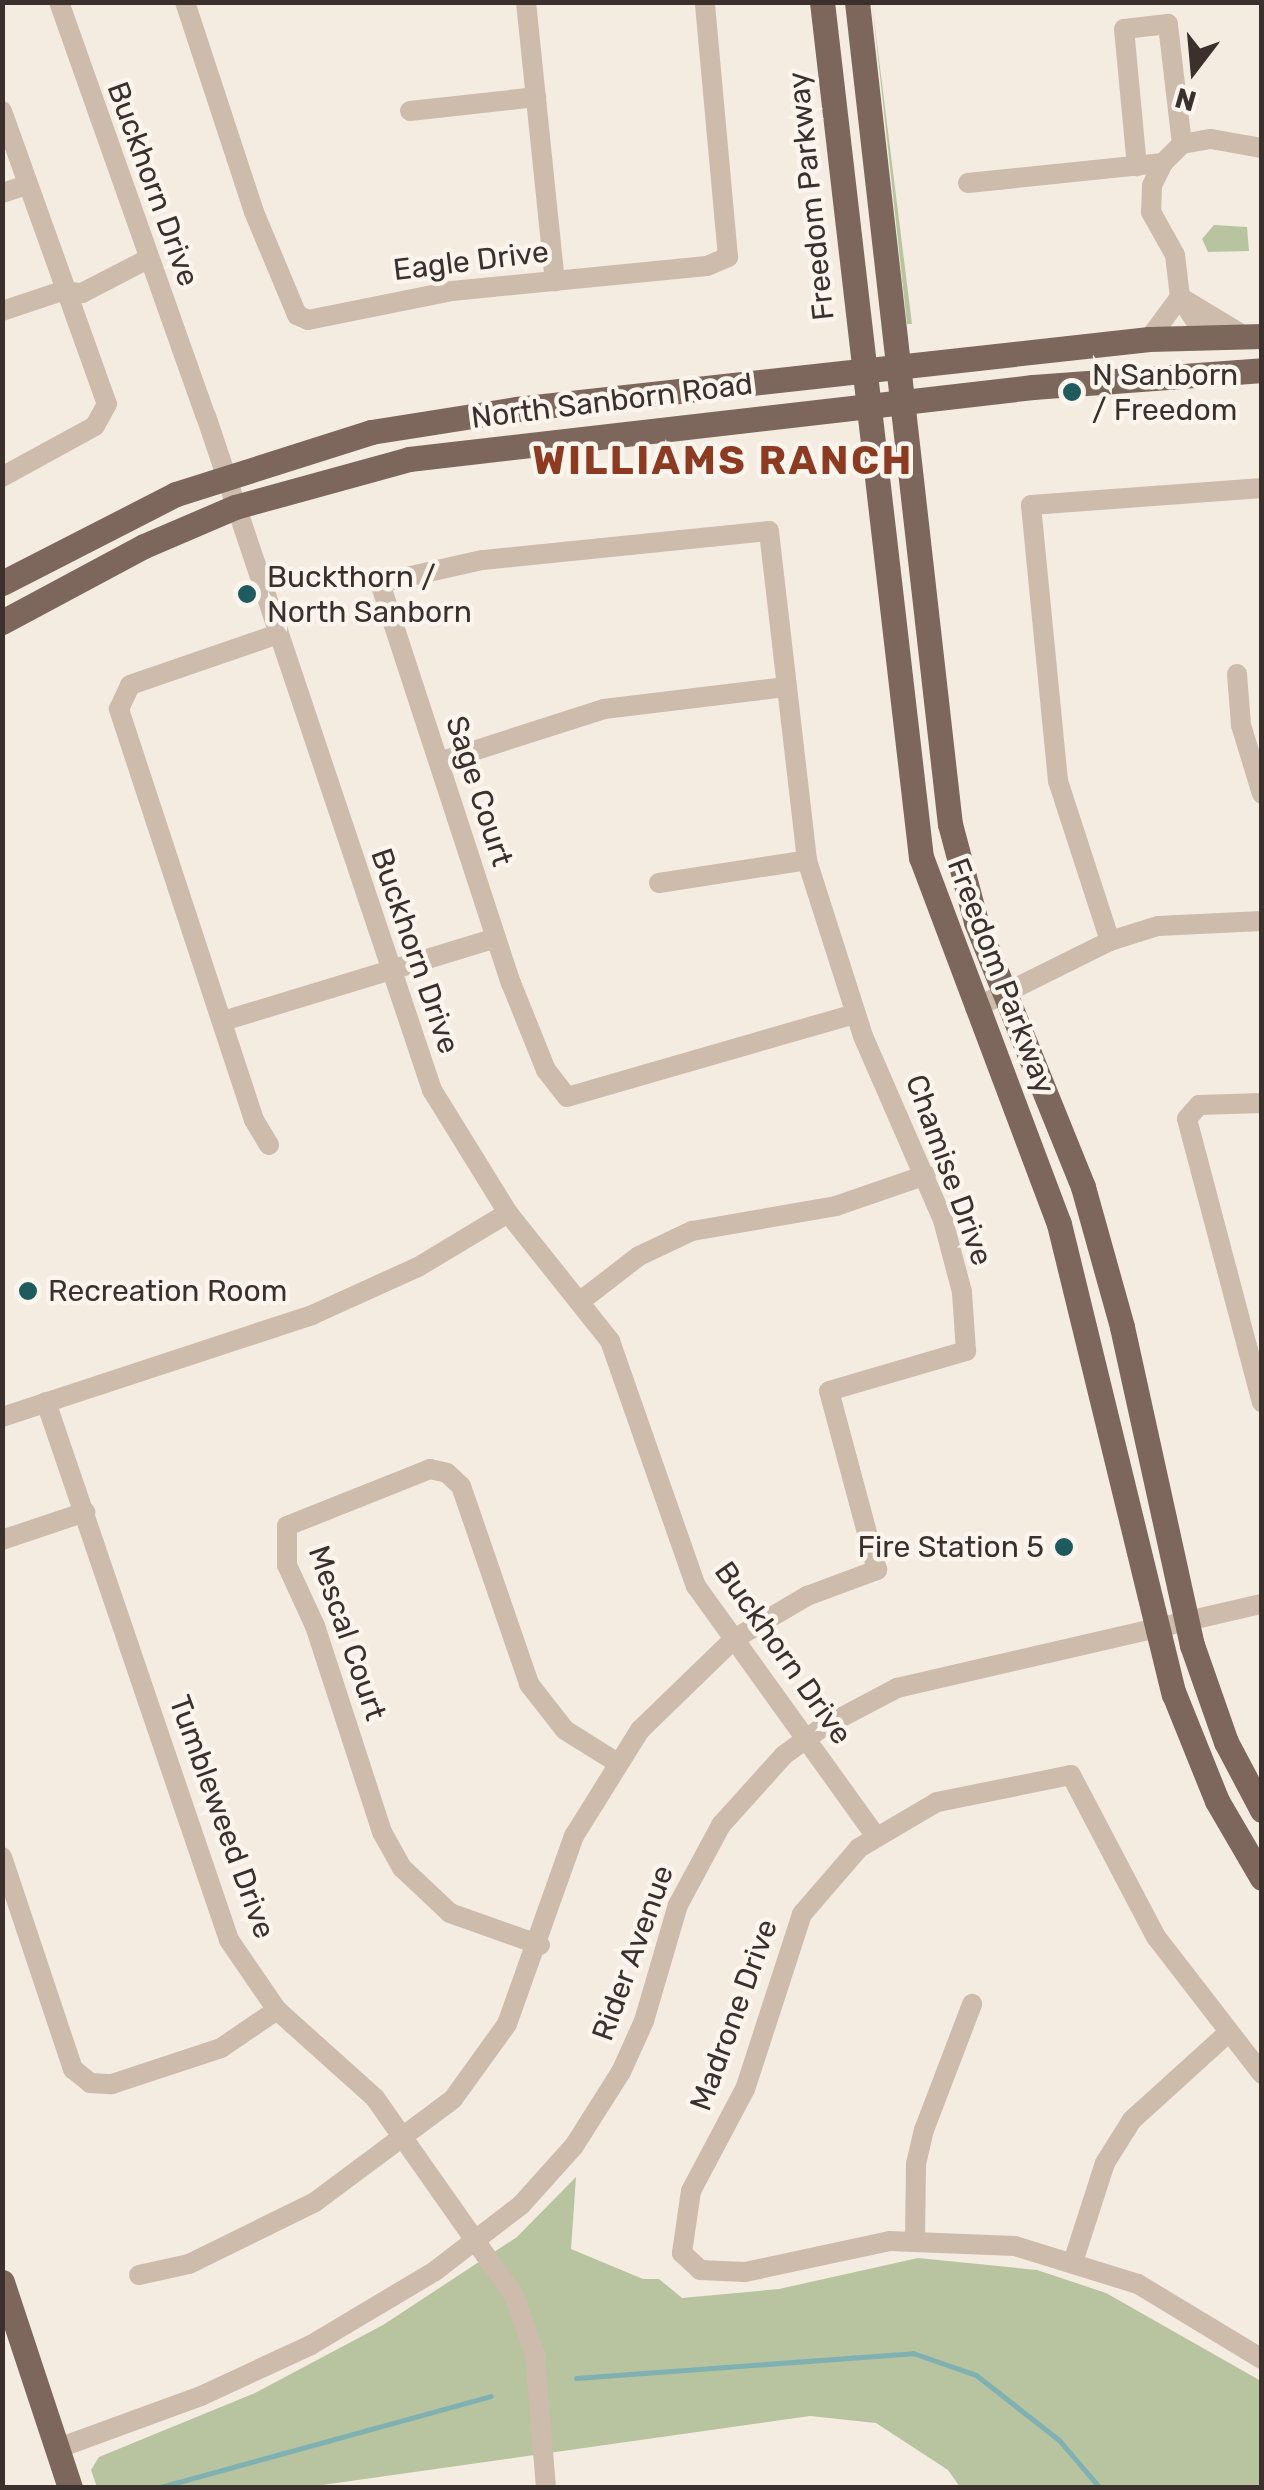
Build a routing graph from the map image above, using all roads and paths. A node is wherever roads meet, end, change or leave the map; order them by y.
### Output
1 (59, 2) edge
2 (185, 2) edge
3 (526, 2) edge
4 (706, 2) edge
5 (822, 2) edge
6 (858, 2) edge
7 (536, 97) junction
8 (2, 111) edge
9 (410, 111) dead end
10 (1182, 144) junction
11 (1262, 148) edge
12 (1163, 163) junction
13 (1137, 166) junction
14 (968, 183) dead end
15 (27, 185) junction
16 (2, 193) edge
17 (146, 260) junction
18 (555, 281) junction
19 (62, 291) junction
20 (1180, 297) junction
21 (2, 311) edge
22 (1205, 336) junction
23 (1252, 336) edge
24 (1149, 340) junction
25 (897, 368) junction
26 (1262, 370) edge
27 (864, 372) junction
28 (900, 402) junction
29 (867, 405) junction
30 (225, 476) junction
31 (2, 477) edge
32 (1262, 488) edge
33 (235, 507) junction
34 (769, 532) joint
35 (2, 583) edge
36 (2, 622) edge
37 (278, 634) junction
38 (1238, 674) dead end
39 (787, 687) junction
40 (439, 762) junction
41 (1262, 794) edge
42 (808, 860) junction
43 (659, 883) dead end
44 (1262, 920) edge
45 (496, 938) junction
46 (1110, 941) junction
47 (388, 969) junction
48 (1005, 994) junction
49 (975, 1008) junction
50 (855, 1014) junction
51 (223, 1021) junction
52 (1262, 1103) edge
53 (269, 1145) dead end
54 (926, 1175) junction
55 (508, 1213) junction
56 (582, 1300) junction
57 (46, 1402) junction
58 (1262, 1402) edge
59 (2, 1417) edge
60 (85, 1512) junction
61 (2, 1540) edge
62 (1262, 1604) edge
63 (1187, 1622) junction
64 (1156, 1628) junction
65 (734, 1639) junction
66 (806, 1739) junction
67 (616, 1762) junction
68 (1262, 1810) edge
69 (875, 1835) junction
70 (2, 1857) edge
71 (1262, 1878) edge
72 (540, 1945) junction
73 (972, 2004) dead end
74 (277, 2010) junction
75 (1228, 2033) junction
76 (1262, 2074) edge
77 (405, 2140) junction
78 (915, 2239) junction
79 (478, 2241) junction
80 (1074, 2259) junction
81 (139, 2275) dead end
82 (2, 2282) edge
83 (1262, 2358) edge
84 (56, 2449) junction
85 (70, 2488) edge
86 (546, 2488) edge

1 - 17 street, Buckhorn Drive
2 - 18 street, Eagle Drive
3 - 7 street
4 - 18 street, Eagle Drive
5 - 27 main road, Freedom Parkway
6 - 25 main road, Freedom Parkway
7 - 9 street
7 - 18 street
8 - 15 street
10 - 11 street
10 - 12 street
10 - 13 street
12 - 13 street
12 - 20 street
13 - 14 street
15 - 16 street
15 - 19 street
17 - 19 street
17 - 30 street, Buckhorn Drive
19 - 21 street
19 - 31 street
20 - 22 street
20 - 23 street
20 - 24 street
22 - 23 main road, North Sanborn Road
22 - 24 main road, North Sanborn Road
24 - 25 main road, North Sanborn Road
25 - 27 main road, North Sanborn Road
25 - 28 main road, Freedom Parkway
26 - 28 main road, North Sanborn Road
27 - 29 main road, Freedom Parkway
27 - 30 main road, North Sanborn Road
28 - 29 main road, North Sanborn Road
28 - 48 main road, Freedom Parkway
29 - 33 main road, North Sanborn Road
29 - 49 main road, Freedom Parkway
30 - 33 street, Buckhorn Drive
30 - 35 main road, North Sanborn Road
32 - 46 street
33 - 36 main road, North Sanborn Road
33 - 37 street, Buckhorn Drive
34 - 39 street, Chamise Drive
34 - 40 street, Sage Court
37 - 47 street, Buckhorn Drive
37 - 51 street
38 - 41 street
39 - 40 street
39 - 42 street, Chamise Drive
40 - 45 street, Sage Court
42 - 43 street
42 - 50 street, Chamise Drive
44 - 46 street
45 - 47 street
45 - 50 street, Sage Court
46 - 48 street
47 - 51 street
47 - 55 street, Buckhorn Drive
48 - 49 street
48 - 63 main road, Freedom Parkway
49 - 64 main road, Freedom Parkway
50 - 54 street, Chamise Drive
51 - 53 street
52 - 58 street
54 - 56 street
54 - 65 street, Chamise Drive
55 - 56 street, Buckhorn Drive
55 - 57 street
56 - 65 street, Buckhorn Drive
57 - 59 street
57 - 60 street, Tumbleweed Drive
60 - 61 street
60 - 74 street, Tumbleweed Drive
62 - 63 street, Rider Avenue
63 - 64 street, Rider Avenue
63 - 68 main road, Freedom Parkway
64 - 66 street, Rider Avenue
64 - 71 main road, Freedom Parkway
65 - 66 street, Buckhorn Drive
65 - 67 street
66 - 69 street, Buckhorn Drive
66 - 79 street, Rider Avenue
67 - 72 street
67 - 72 street, Mescal Court
69 - 75 street, Madrone Drive
69 - 78 street, Madrone Drive
70 - 74 street
72 - 77 street
73 - 78 street
74 - 77 street, Tumbleweed Drive
75 - 76 street, Madrone Drive
75 - 80 street
77 - 79 street, Tumbleweed Drive
77 - 81 street
78 - 80 street
79 - 84 street, Rider Avenue
79 - 86 street, Tumbleweed Drive
80 - 83 street
82 - 84 main road
84 - 85 main road

